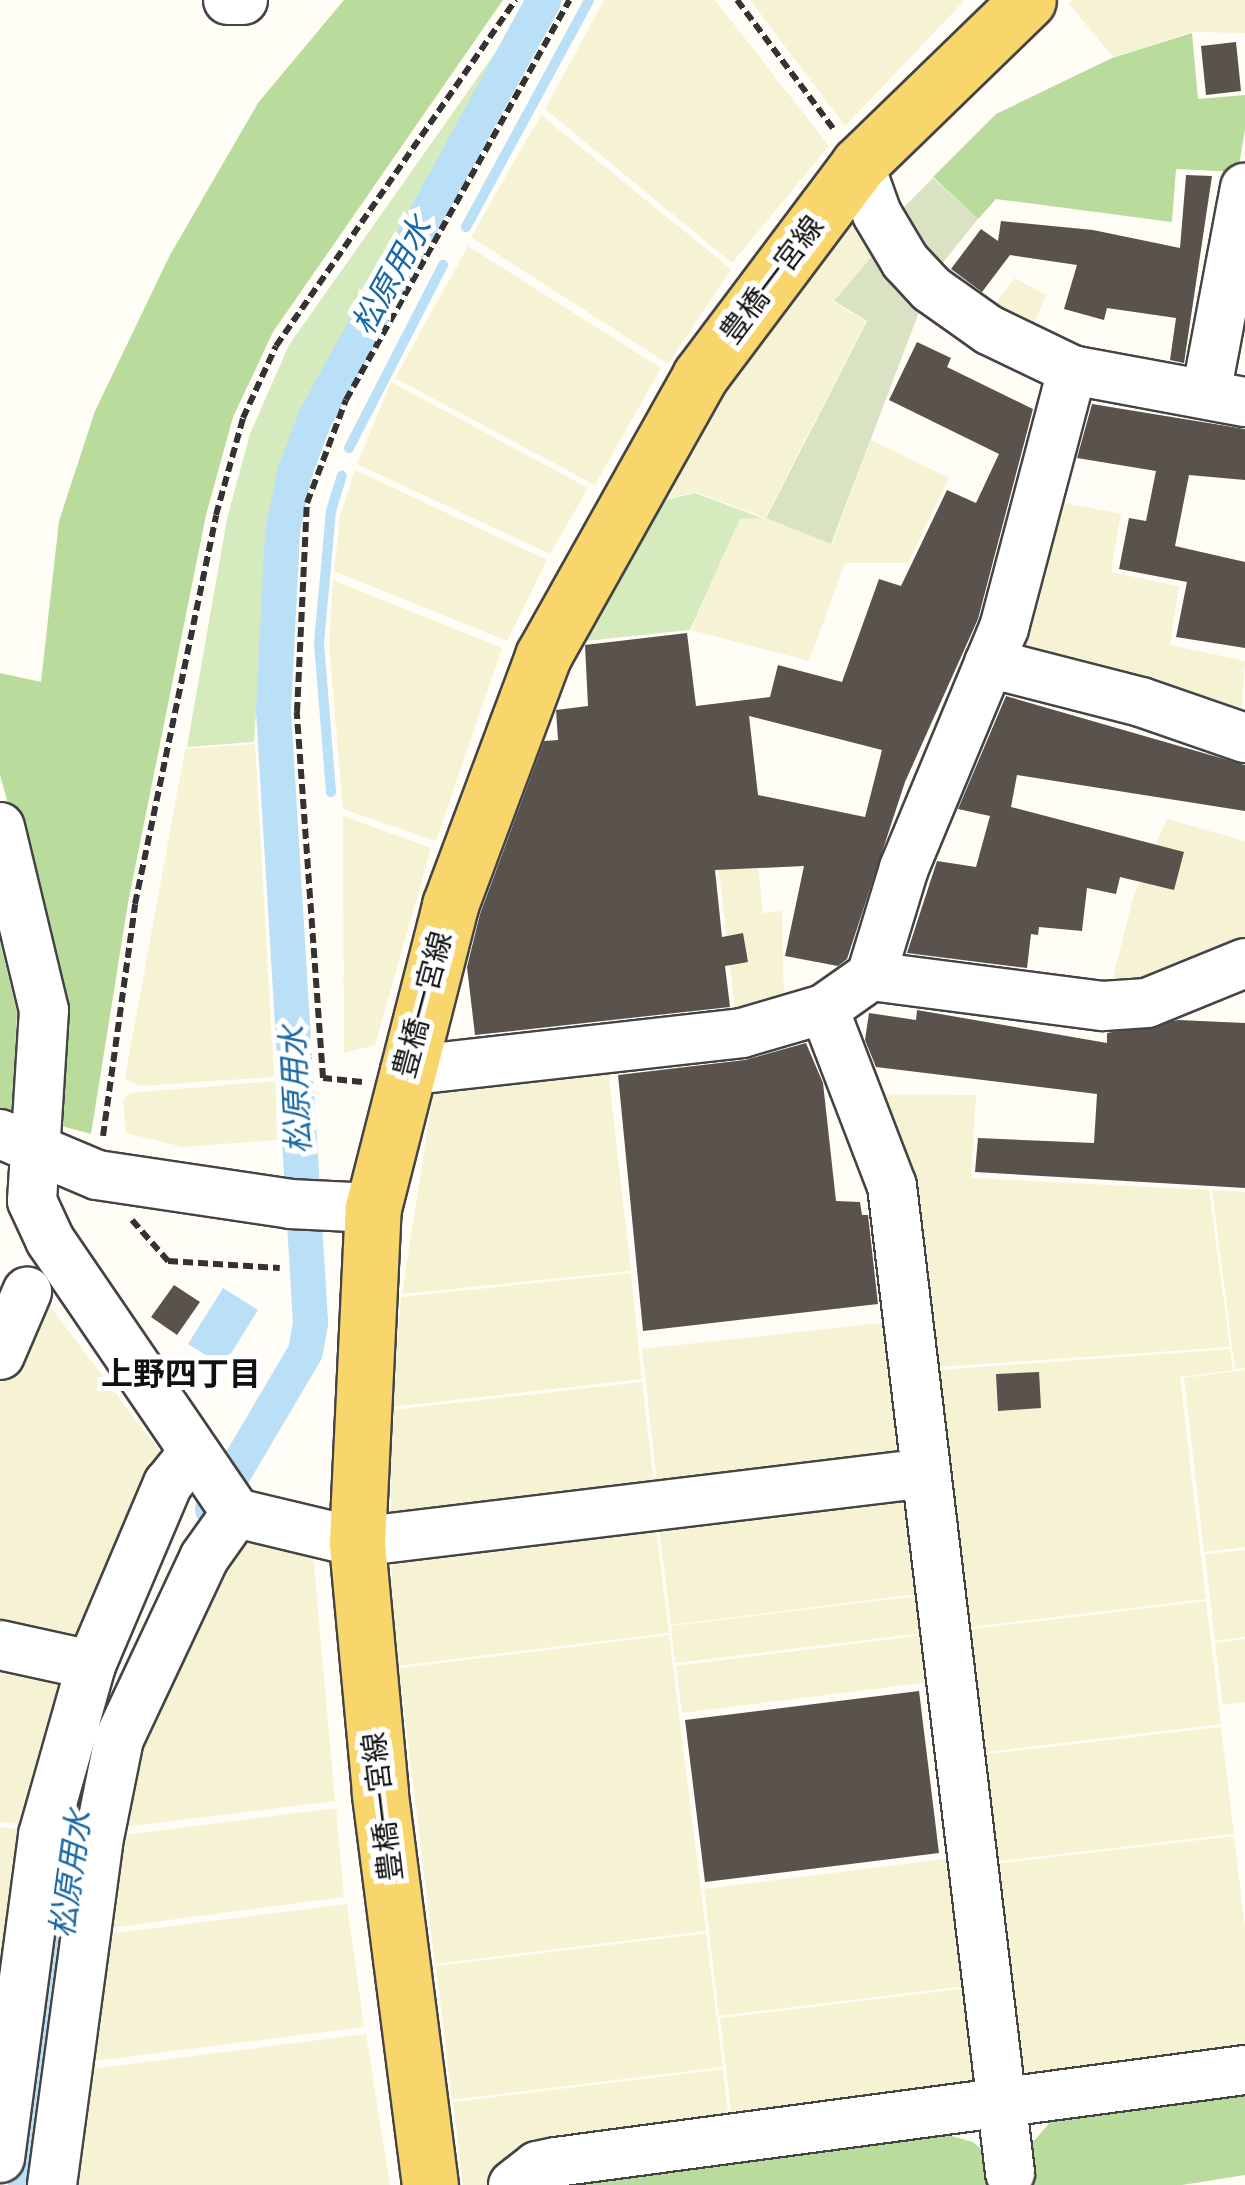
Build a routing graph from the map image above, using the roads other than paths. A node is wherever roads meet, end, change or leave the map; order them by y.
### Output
1 (228, 0) edge
2 (243, 0) edge
3 (1028, 0) edge
4 (859, 164) junction
5 (1245, 188) edge
6 (1072, 370) junction
7 (1226, 398) edge
8 (990, 664) junction
9 (1245, 738) edge
10 (0, 827) edge
11 (1245, 963) edge
12 (871, 976) junction
13 (824, 1009) junction
14 (405, 1071) junction
15 (18, 1144) edge
16 (329, 1205) junction
17 (27, 1292) dead end
18 (0, 1355) edge
19 (926, 1474) junction
20 (214, 1484) junction
21 (357, 1542) junction
22 (0, 1645) edge
23 (90, 1665) junction
24 (1245, 2070) edge
25 (1001, 2106) junction
26 (0, 2158) edge
27 (1010, 2173) dead end
28 (52, 2185) edge
29 (430, 2185) edge
30 (514, 2185) edge

1 - 2 street
3 - 4 main road, 豊橋一宮線
4 - 6 street
4 - 14 main road, 豊橋一宮線
5 - 7 street
6 - 7 street
6 - 8 street
8 - 9 street
8 - 12 street
10 - 15 street
11 - 12 street
12 - 13 street
13 - 14 street
13 - 19 street
14 - 16 main road, 豊橋一宮線
15 - 16 street
15 - 20 street
16 - 21 main road, 豊橋一宮線
17 - 18 street
19 - 21 street
19 - 25 street
20 - 21 street
20 - 23 street
20 - 28 street
21 - 29 main road, 豊橋一宮線
22 - 23 street
23 - 26 street
24 - 25 street
25 - 27 street
25 - 30 street

